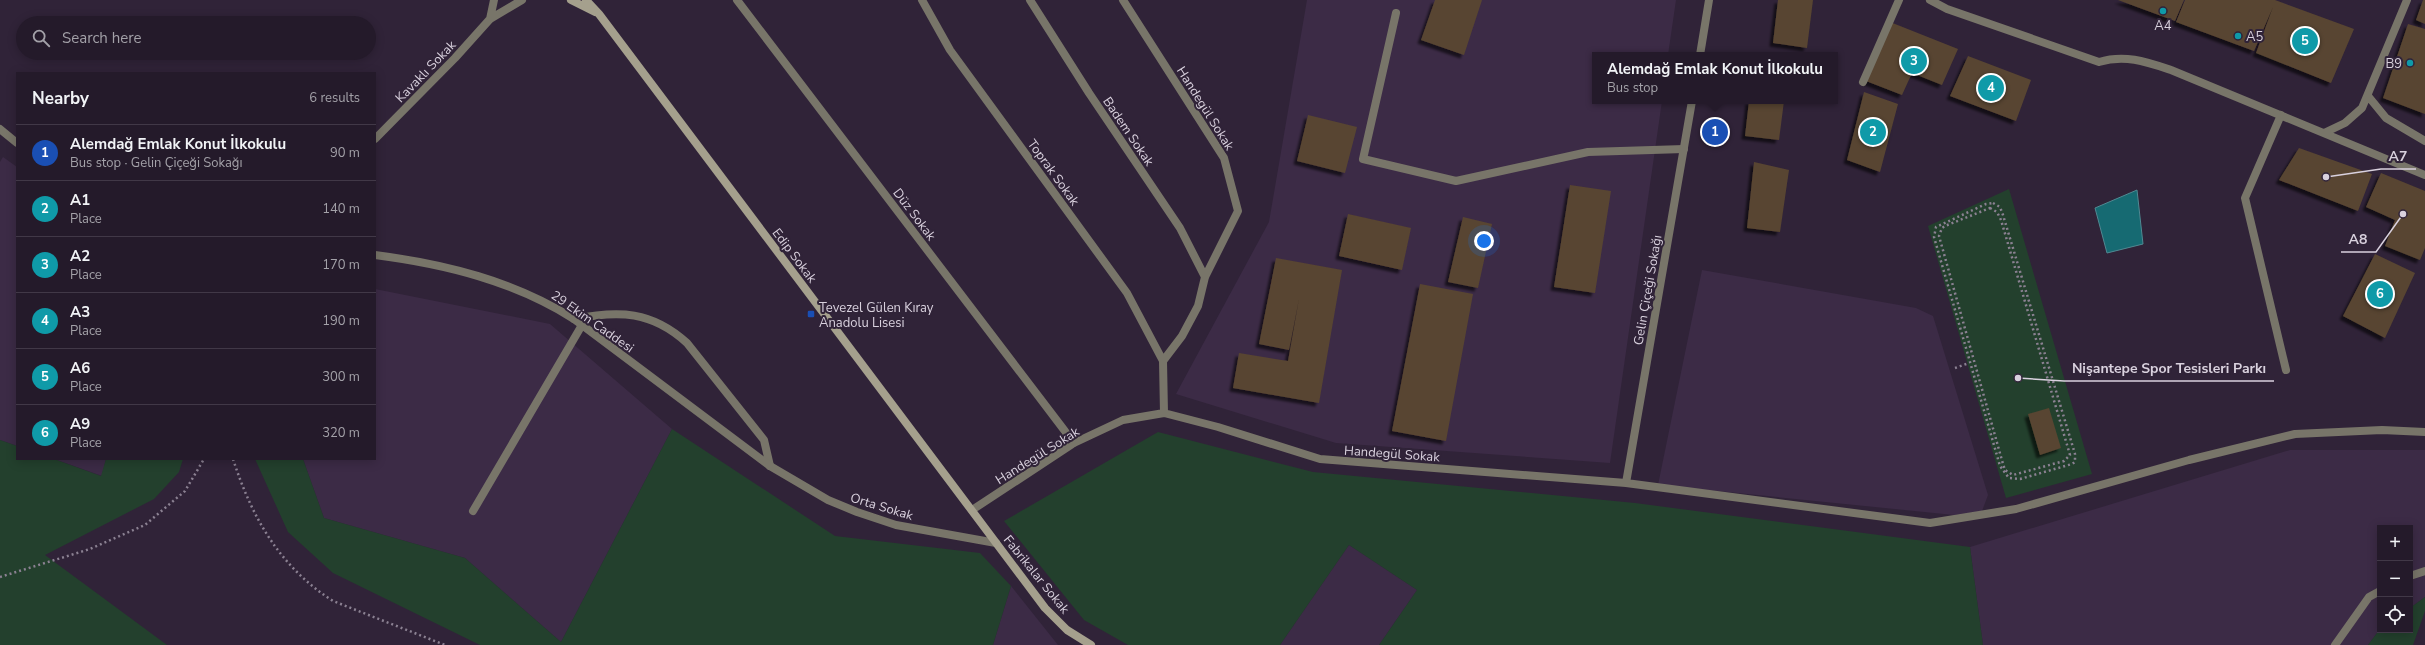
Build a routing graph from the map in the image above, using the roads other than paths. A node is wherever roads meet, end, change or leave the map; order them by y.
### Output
1 (494, 0) edge
2 (522, 0) edge
3 (571, 0) edge
4 (586, 0) edge
5 (737, 0) edge
6 (922, 0) edge
7 (1030, 0) edge
8 (1123, 0) edge
9 (1709, 0) edge
10 (1899, 0) edge
11 (1930, 0) edge
12 (2407, 0) edge
13 (1396, 13) dead end
14 (599, 14) junction
15 (490, 19) junction
16 (1700, 52) edge
17 (1863, 82) dead end
18 (2368, 96) junction
19 (1691, 104) edge
20 (2281, 115) junction
21 (0, 129) edge
22 (2324, 133) junction
23 (376, 138) edge
24 (2425, 141) edge
25 (16, 142) edge
26 (1684, 148) junction
27 (2425, 175) edge
28 (376, 255) edge
29 (1205, 277) junction
30 (574, 319) junction
31 (582, 325) junction
32 (1163, 361) junction
33 (2286, 370) dead end
34 (1164, 413) junction
35 (2425, 432) edge
36 (1074, 443) junction
37 (770, 466) junction
38 (1626, 483) junction
39 (972, 510) junction
40 (473, 511) dead end
41 (996, 543) junction
42 (2425, 571) edge
43 (2413, 575) edge
44 (2377, 593) edge
45 (1091, 645) edge
46 (2335, 645) edge

1 - 15 street
2 - 15 street
3 - 14 main road
4 - 14 main road, Edip Sokak
5 - 36 street, Düz Sokak
6 - 32 street, Toprak Sokak
7 - 29 street, Badem Sokak
8 - 29 street, Handegül Sokak
9 - 16 street
10 - 17 street
11 - 20 street
12 - 18 street
13 - 26 street
14 - 39 main road, Edip Sokak
15 - 23 street, Kavaklı Sokak
18 - 22 street
18 - 24 street
19 - 26 street, Gelin Çiçeği Sokağı
20 - 22 street
20 - 33 street
21 - 25 street
22 - 27 street
26 - 38 street, Gelin Çiçeği Sokağı
28 - 30 street, 29 Ekim Caddesi
29 - 32 street, Handegül Sokak
30 - 31 street, 29 Ekim Caddesi
30 - 37 street
31 - 37 street, 29 Ekim Caddesi
31 - 40 street
32 - 34 street
34 - 36 street, Handegül Sokak
34 - 38 street, Handegül Sokak
35 - 38 street, Handegül Sokak
36 - 39 street, Handegül Sokak
37 - 41 street, Orta Sokak
39 - 41 main road, Fabrikalar Sokak
41 - 45 main road, Fabrikalar Sokak
42 - 43 street
44 - 46 street

